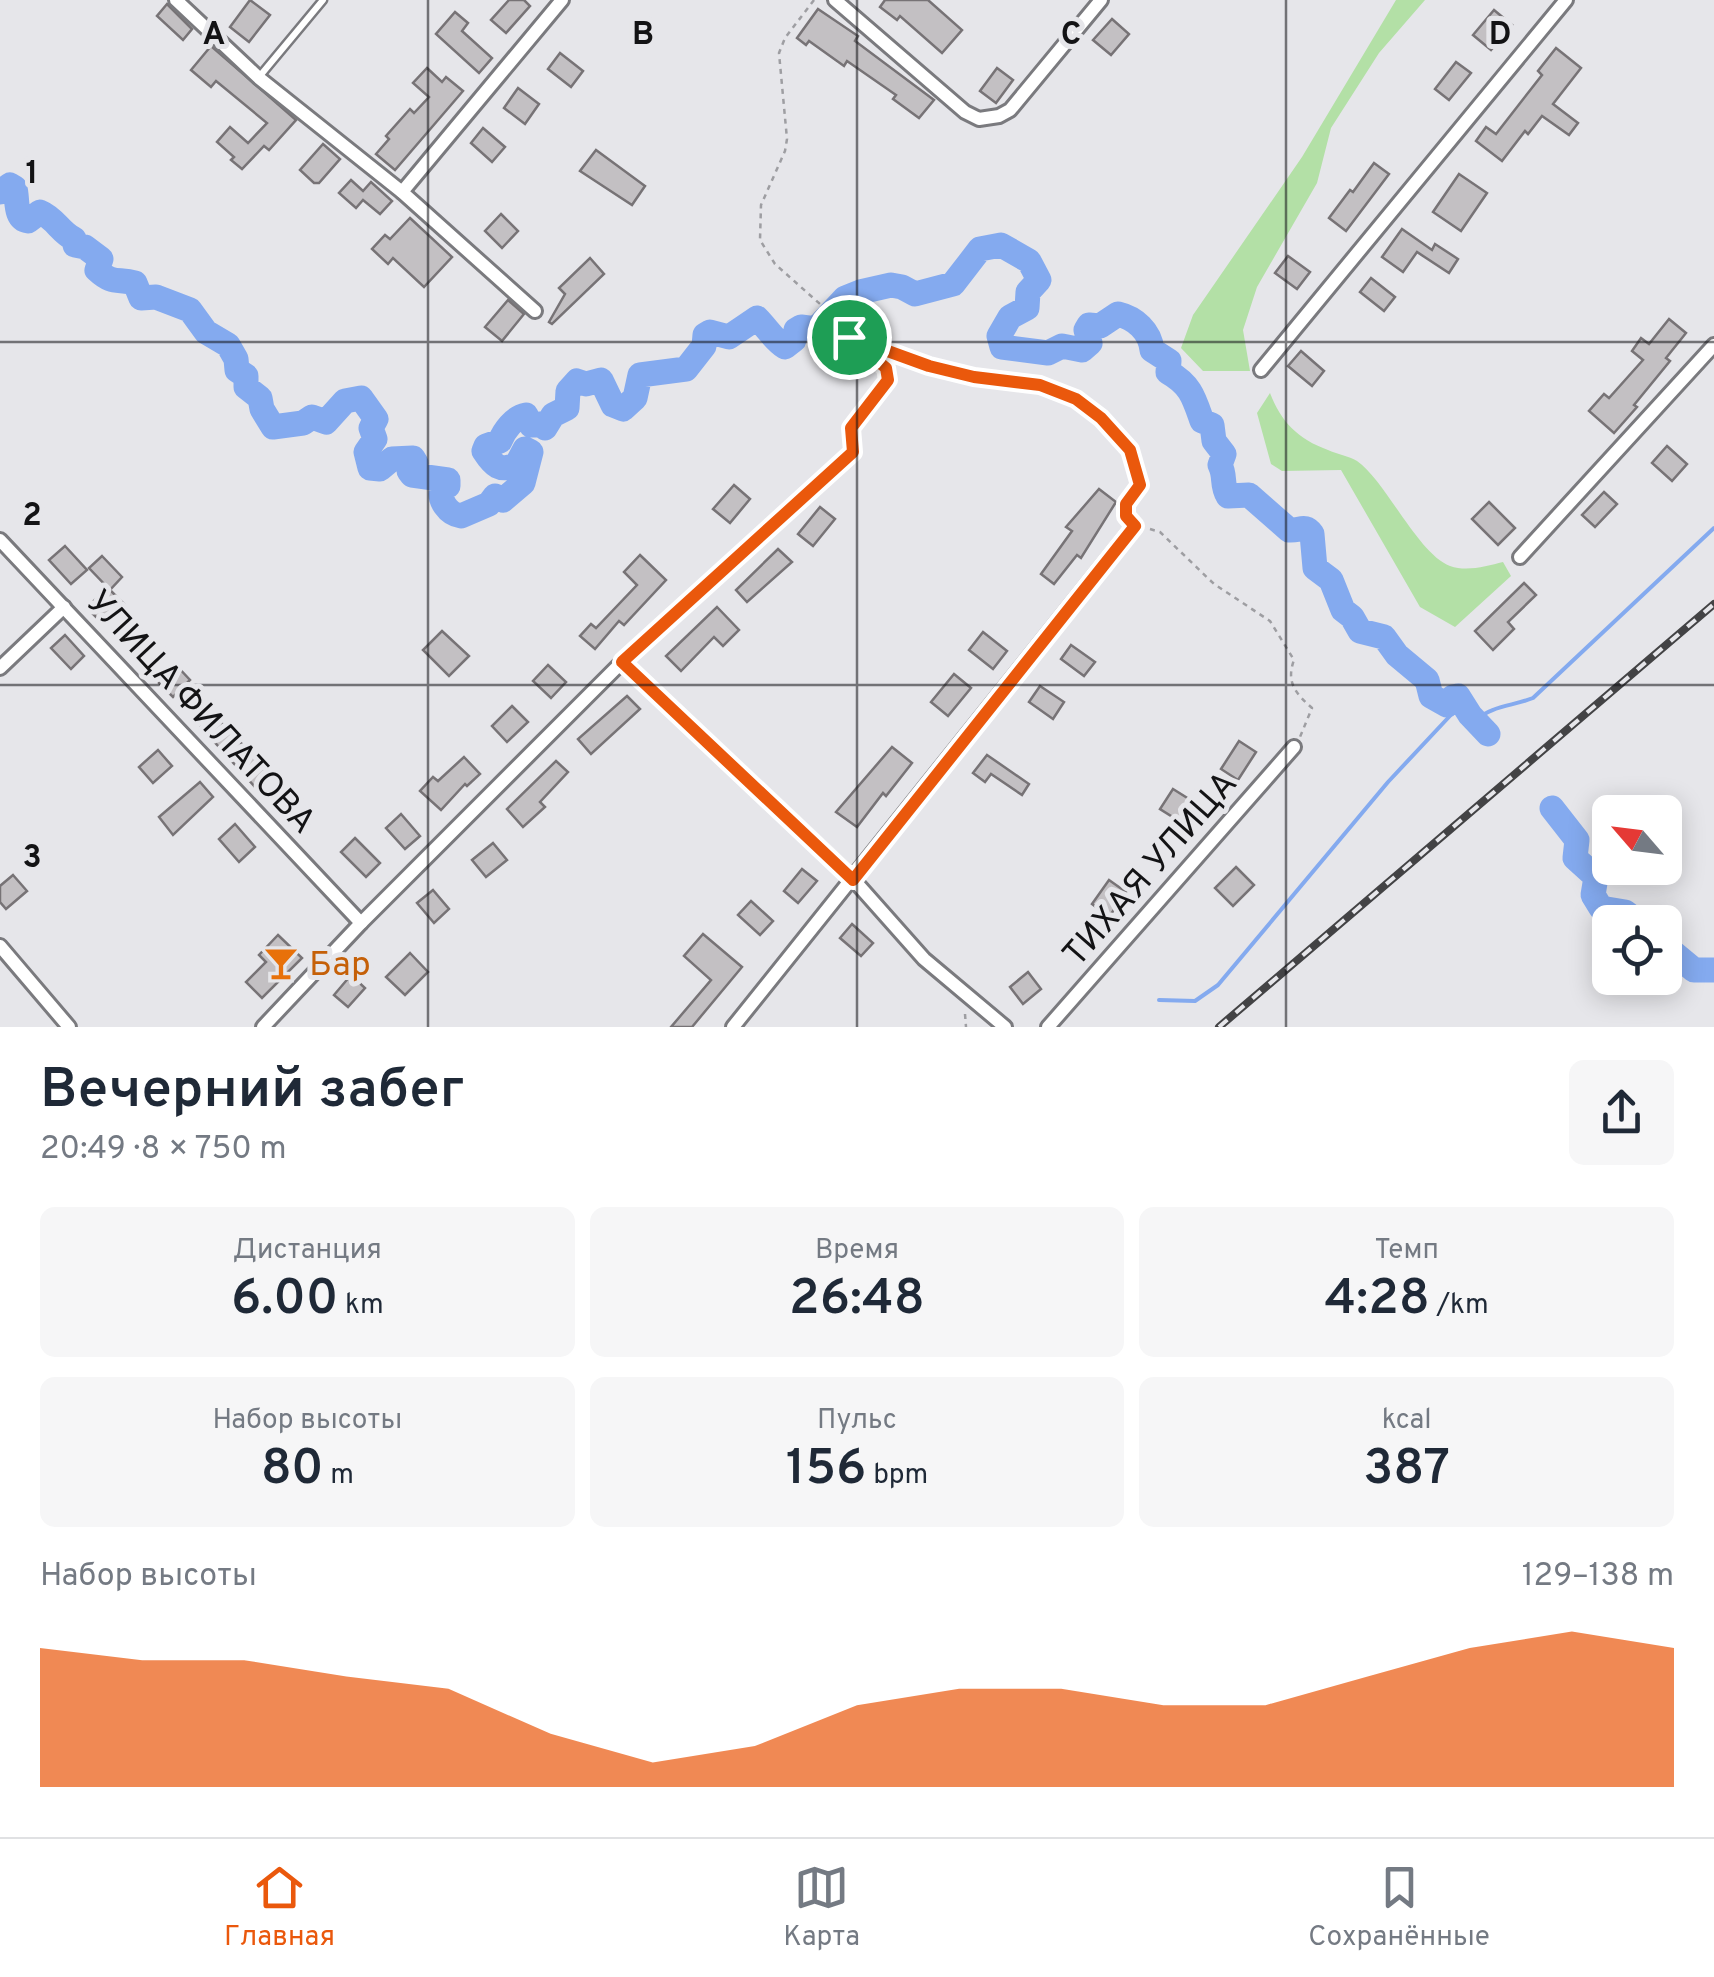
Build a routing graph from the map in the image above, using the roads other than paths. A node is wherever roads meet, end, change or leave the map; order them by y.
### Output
1 (176, 0) edge
2 (323, 0) edge
3 (562, 0) edge
4 (835, 0) edge
5 (1102, 0) edge
6 (1566, 0) edge
7 (259, 78) junction
8 (402, 192) junction
9 (535, 311) dead end
10 (1714, 344) edge
11 (1261, 370) dead end
12 (853, 452) road end
13 (1135, 526) road end
14 (0, 540) edge
15 (1520, 558) dead end
16 (64, 607) junction
17 (622, 662) junction
18 (0, 668) edge
19 (1294, 746) road end
20 (853, 880) junction
21 (361, 923) junction
22 (0, 946) edge
23 (270, 1025) edge
24 (69, 1027) edge
25 (733, 1027) edge
26 (1004, 1027) edge
27 (1048, 1027) edge

1 - 7 street
2 - 7 lane
3 - 8 street
4 - 5 street
6 - 11 street
7 - 8 street
8 - 9 street
10 - 15 street
12 - 17 street
13 - 20 street
14 - 16 street, УЛИЦА ФИЛАТОВА
16 - 18 street
16 - 21 street, УЛИЦА ФИЛАТОВА
17 - 20 street
17 - 21 street
19 - 27 street, ТИХАЯ УЛИЦА
20 - 25 street
20 - 26 street
21 - 23 street
22 - 24 street

